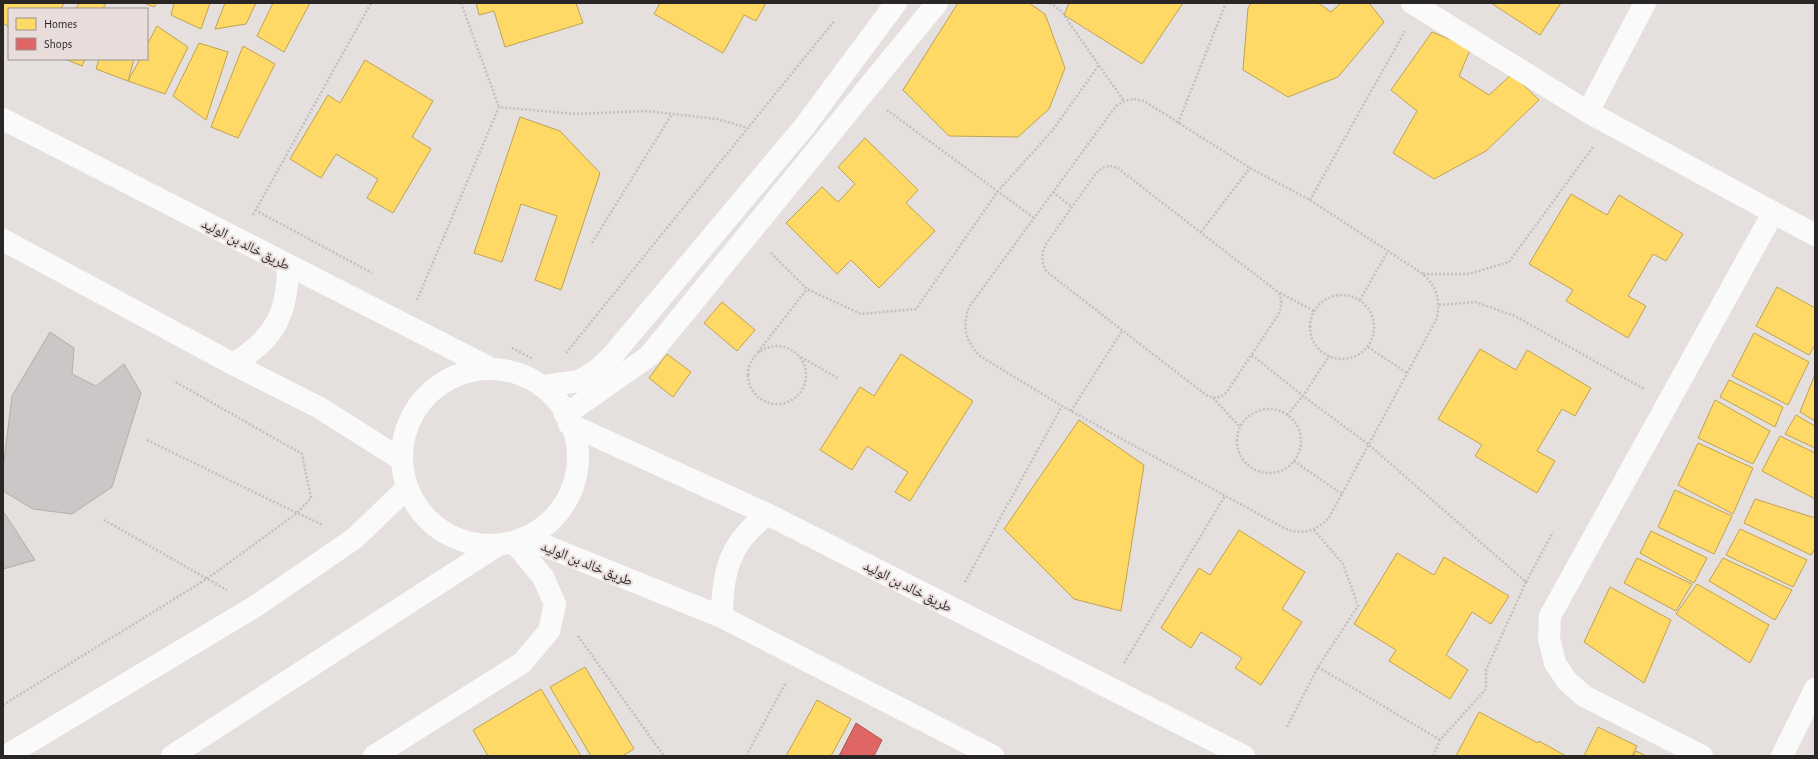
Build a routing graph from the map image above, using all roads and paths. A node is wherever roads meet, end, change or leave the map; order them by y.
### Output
1 (371, 3) edge
2 (461, 3) edge
3 (896, 3) edge
4 (937, 3) edge
5 (1050, 3) edge
6 (1226, 3) edge
7 (1645, 3) edge
8 (1415, 5) edge
9 (835, 20) dead end
10 (1099, 65) junction
11 (864, 93) junction
12 (1124, 101) junction
13 (499, 107) junction
14 (1588, 112) junction
15 (672, 114) junction
16 (3, 119) edge
17 (1178, 123) junction
18 (1609, 124) junction
19 (748, 128) junction
20 (1250, 168) junction
21 (998, 191) junction
22 (1053, 192) junction
23 (1310, 200) junction
24 (1072, 207) junction
25 (255, 210) junction
26 (1773, 213) junction
27 (1034, 218) junction
28 (1201, 232) junction
29 (1815, 235) edge
30 (3, 240) edge
31 (238, 240) junction
32 (592, 243) dead end
33 (766, 248) dead end
34 (1388, 251) junction
35 (288, 265) junction
36 (1423, 274) junction
37 (377, 276) dead end
38 (807, 289) junction
39 (1279, 292) junction
40 (411, 294) dead end
41 (418, 298) junction
42 (1360, 300) junction
43 (424, 301) dead end
44 (1439, 305) junction
45 (1314, 311) junction
46 (402, 324) junction
47 (1122, 331) junction
48 (507, 345) dead end
49 (1368, 347) junction
50 (565, 354) dead end
51 (1252, 355) junction
52 (1329, 356) junction
53 (800, 357) junction
54 (752, 359) junction
55 (534, 360) dead end
56 (233, 364) junction
57 (490, 368) junction
58 (1407, 373) junction
59 (839, 379) dead end
60 (174, 381) dead end
61 (544, 386) junction
62 (1303, 396) junction
63 (1213, 398) junction
64 (1668, 402) junction
65 (1062, 406) junction
66 (1071, 411) junction
67 (1287, 415) junction
68 (567, 420) junction
69 (1240, 427) junction
70 (147, 440) dead end
71 (1368, 444) junction
72 (402, 460) junction
73 (1294, 462) junction
74 (407, 488) junction
75 (1342, 494) junction
76 (1225, 496) junction
77 (297, 513) junction
78 (767, 514) junction
79 (104, 520) dead end
80 (1314, 530) junction
81 (1553, 532) dead end
82 (355, 538) junction
83 (513, 542) junction
84 (208, 578) junction
85 (1526, 582) junction
86 (555, 604) junction
87 (256, 606) junction
88 (951, 607) junction
89 (722, 617) junction
90 (800, 657) junction
91 (1318, 667) junction
92 (1110, 688) junction
93 (1815, 689) edge
94 (3, 705) edge
95 (1287, 727) dead end
96 (1440, 740) junction
97 (6, 756) edge
98 (172, 756) edge
99 (374, 756) edge
100 (664, 756) edge
101 (746, 756) edge
102 (993, 756) edge
103 (1244, 756) edge
104 (1433, 756) edge
105 (1702, 756) edge
106 (1782, 756) edge

1 - 25 path
2 - 13 path
3 - 61 street
4 - 11 street
5 - 10 path
6 - 17 path
7 - 14 street
8 - 14 street
8 - 23 path
9 - 19 path
10 - 12 path
10 - 21 path
11 - 21 path
11 - 68 street
12 - 17 path
12 - 22 path
13 - 15 path
13 - 41 path
14 - 18 street
15 - 19 path
15 - 32 path
16 - 31 street, طريق خالد بن الوليد
17 - 20 path
18 - 26 street
18 - 36 path
19 - 50 path
20 - 23 path
20 - 28 path
21 - 27 path
21 - 38 path
22 - 24 path
22 - 27 path
23 - 34 path
24 - 28 path
24 - 47 path
25 - 31 path
25 - 37 path
26 - 29 street
26 - 64 street
27 - 65 path
28 - 39 path
30 - 56 street
31 - 35 street, طريق خالد بن الوليد
33 - 38 path
34 - 36 path
34 - 42 path
35 - 46 street, طريق خالد بن الوليد
35 - 56 street
36 - 44 path
38 - 54 path
39 - 45 path
39 - 51 path
40 - 41 path
41 - 43 path
41 - 46 path
42 - 45 path
42 - 49 path
44 - 58 path
44 - 64 path
45 - 52 path
46 - 57 street, طريق خالد بن الوليد
47 - 63 path
47 - 66 path
48 - 55 path
49 - 52 path
49 - 58 path
51 - 62 path
51 - 63 path
52 - 62 path
53 - 54 path
53 - 54 path
53 - 59 path
56 - 72 street
57 - 61 street
57 - 72 street
58 - 71 path
60 - 77 path
61 - 68 street
62 - 67 path
62 - 71 path
63 - 69 path
64 - 105 street
65 - 66 path
65 - 88 path
66 - 76 path
67 - 69 path
67 - 73 path
68 - 78 street, طريق خالد بن الوليد
68 - 83 street
69 - 73 path
70 - 77 path
71 - 75 path
71 - 85 path
72 - 74 street
73 - 75 path
74 - 82 street
74 - 83 street, طريق خالد بن الوليد
75 - 80 path
76 - 80 path
76 - 92 path
77 - 82 path
77 - 84 path
78 - 88 street, طريق خالد بن الوليد
78 - 89 street
79 - 84 path
80 - 91 path
81 - 85 path
82 - 87 street
83 - 86 street
83 - 89 street, طريق خالد بن الوليد
83 - 98 street
84 - 87 path
84 - 94 path
85 - 96 path
86 - 99 street
86 - 100 path
87 - 97 street
88 - 92 street, طريق خالد بن الوليد
89 - 90 street, طريق خالد بن الوليد
90 - 101 path
90 - 102 street, طريق خالد بن الوليد
91 - 95 path
91 - 96 path
92 - 103 street, طريق خالد بن الوليد
93 - 106 street
96 - 104 path

